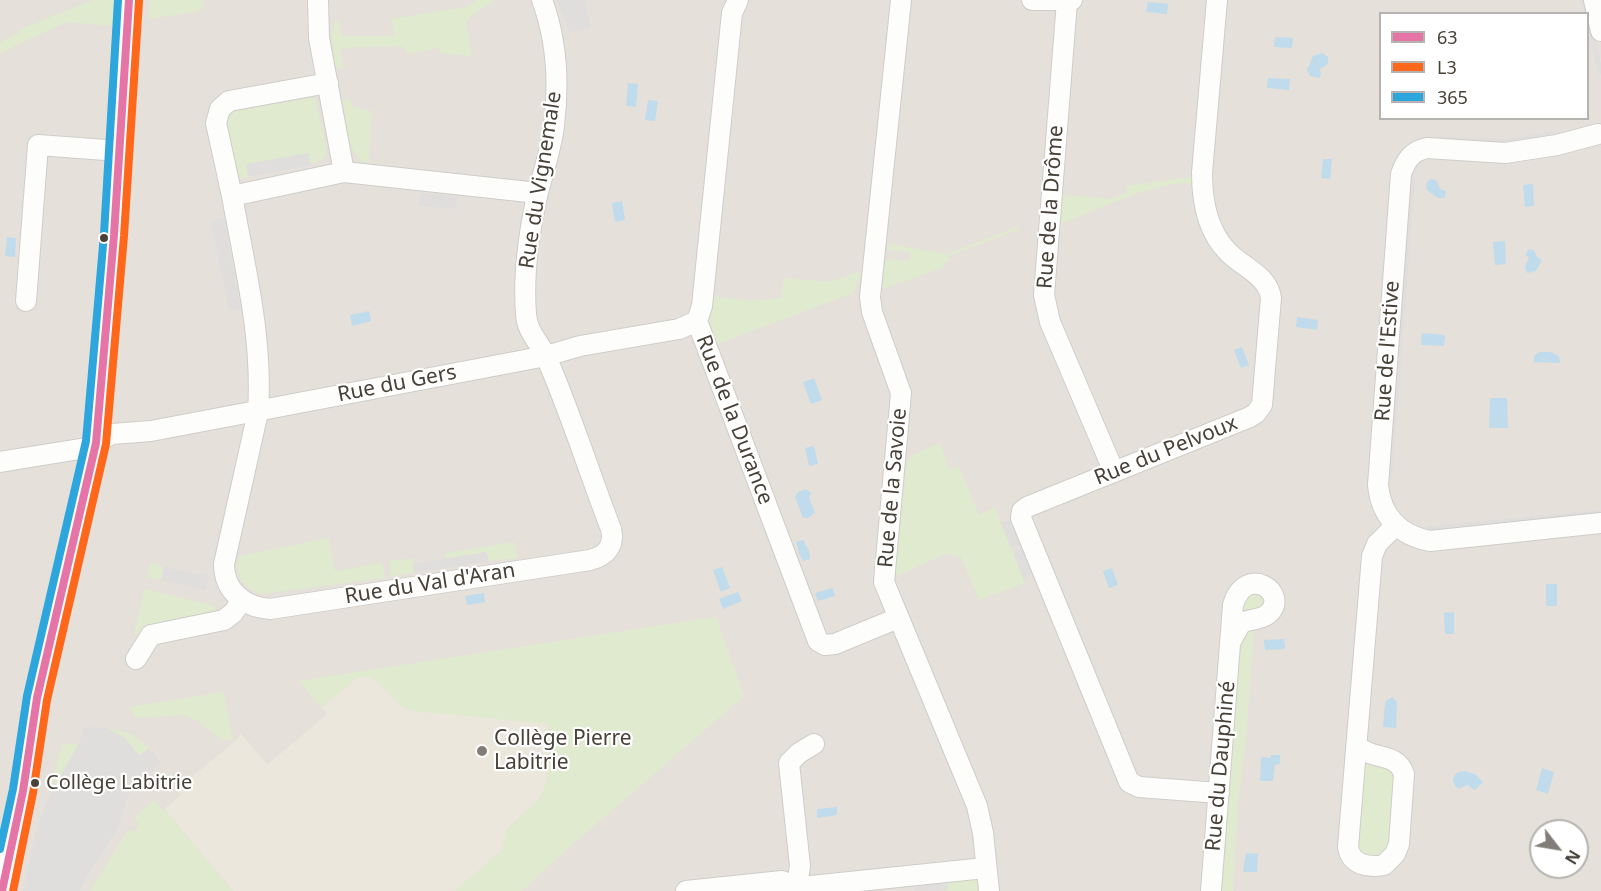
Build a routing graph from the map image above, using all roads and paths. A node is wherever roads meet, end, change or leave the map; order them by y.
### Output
1 (129, 0) edge
2 (318, 0) edge
3 (542, 0) edge
4 (738, 0) edge
5 (901, 0) edge
6 (1032, 0) edge
7 (1217, 0) edge
8 (1594, 0) edge
9 (1070, 1) edge
10 (1601, 31) edge
11 (328, 83) junction
12 (1600, 132) edge
13 (119, 151) junction
14 (344, 172) junction
15 (538, 194) junction
16 (232, 196) junction
17 (27, 301) dead end
18 (697, 321) junction
19 (546, 356) junction
20 (258, 412) junction
21 (96, 443) junction
22 (0, 462) edge
23 (1114, 472) junction
24 (1601, 523) edge
25 (1395, 526) junction
26 (242, 600) junction
27 (898, 618) junction
28 (1231, 641) dead end
29 (136, 659) dead end
30 (814, 744) dead end
31 (1357, 745) junction
32 (1218, 793) junction
33 (985, 868) junction
34 (3, 870) edge
35 (796, 889) edge
36 (2, 891) edge
37 (686, 891) edge
38 (989, 891) edge
39 (1211, 891) edge

1 - 13 street
2 - 11 street
3 - 15 street, Rue du Vignemale
4 - 18 street, Rue de la Durance
5 - 27 street, Rue de la Savoie
6 - 9 street
7 - 23 street, Rue du Pelvoux
8 - 10 street
9 - 23 street, Rue de la Drôme
11 - 14 street
11 - 16 street
12 - 25 street, Rue de l'Estive
13 - 17 street
13 - 21 street
14 - 15 street
14 - 16 street
15 - 19 street, Rue du Vignemale
16 - 20 street
18 - 19 street, Rue du Gers
18 - 27 street, Rue de la Durance
19 - 20 street, Rue du Gers
19 - 26 street, Rue du Val d'Aran
20 - 21 street, Rue du Gers
20 - 26 street
21 - 22 street, Rue du Gers
21 - 34 street
23 - 32 street, Rue du Pelvoux
24 - 25 street
25 - 31 street
26 - 29 street
27 - 33 street, Rue de la Savoie
28 - 32 street, Rue du Dauphiné
30 - 35 street
31 - 31 street
32 - 39 street, Rue du Dauphiné
33 - 35 street
33 - 38 street, Rue de la Savoie
34 - 36 street
35 - 37 street

